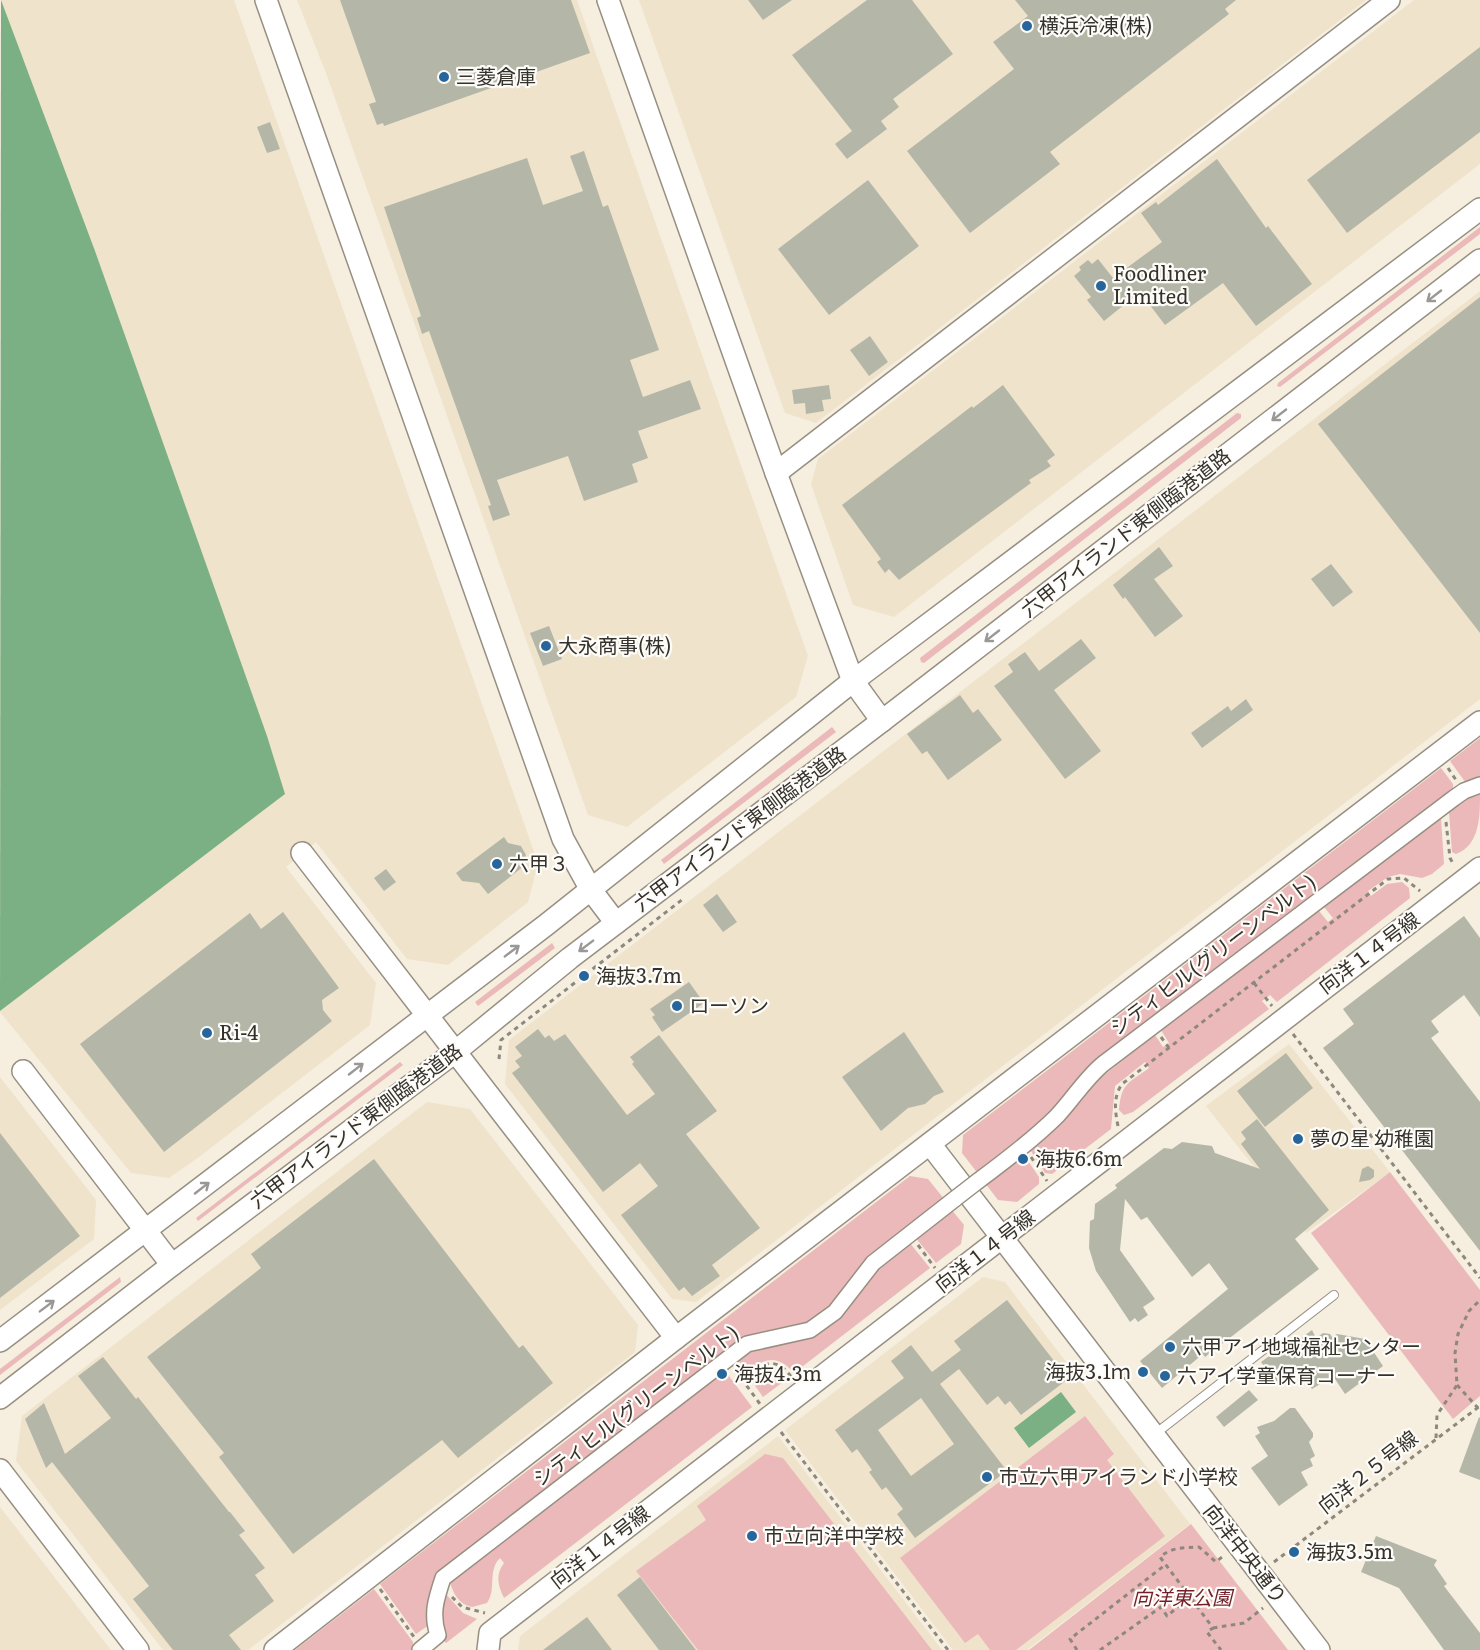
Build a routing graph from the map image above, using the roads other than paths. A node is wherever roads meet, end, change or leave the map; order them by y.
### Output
1 (266, 0) edge
2 (608, 0) edge
3 (1389, 0) edge
4 (1480, 209) edge
5 (1480, 260) edge
6 (776, 473) junction
7 (853, 681) junction
8 (882, 721) junction
9 (1480, 722) edge
10 (1480, 785) edge
11 (302, 854) dead end
12 (1480, 868) edge
13 (591, 890) junction
14 (616, 923) junction
15 (426, 1015) junction
16 (455, 1052) junction
17 (23, 1071) dead end
18 (930, 1144) junction
19 (145, 1231) junction
20 (1002, 1238) junction
21 (172, 1265) junction
22 (1334, 1295) dead end
23 (676, 1338) junction
24 (0, 1341) edge
25 (0, 1398) edge
26 (1154, 1435) junction
27 (0, 1470) edge
28 (489, 1632) edge
29 (421, 1649) edge
30 (138, 1650) edge
31 (275, 1650) edge
32 (1319, 1650) edge

1 - 13 street
2 - 6 street
3 - 6 street
4 - 7 street
5 -> 8 street, 六甲アイランド東側臨港道路
6 - 7 street
7 - 8 street
7 - 13 street
8 - 14 street, 六甲アイランド東側臨港道路
9 - 18 street
10 - 29 street, シティヒル(グリーンベルト), bridge
11 - 15 street
12 - 20 street, 向洋１４号線
13 - 14 street
15 -> 13 street
14 -> 16 street, 六甲アイランド東側臨港道路
15 - 16 street
19 -> 15 street
16 - 21 street, 六甲アイランド東側臨港道路
16 - 23 street
17 - 19 street
18 - 20 street, 向洋中央通り
18 - 23 street
19 - 21 street
24 -> 19 street
20 - 26 street, 向洋中央通り
20 - 28 street, 向洋１４号線
21 - 25 street, 六甲アイランド東側臨港道路
22 - 26 lane
23 - 31 street
26 - 32 street, 向洋中央通り
27 - 30 street

